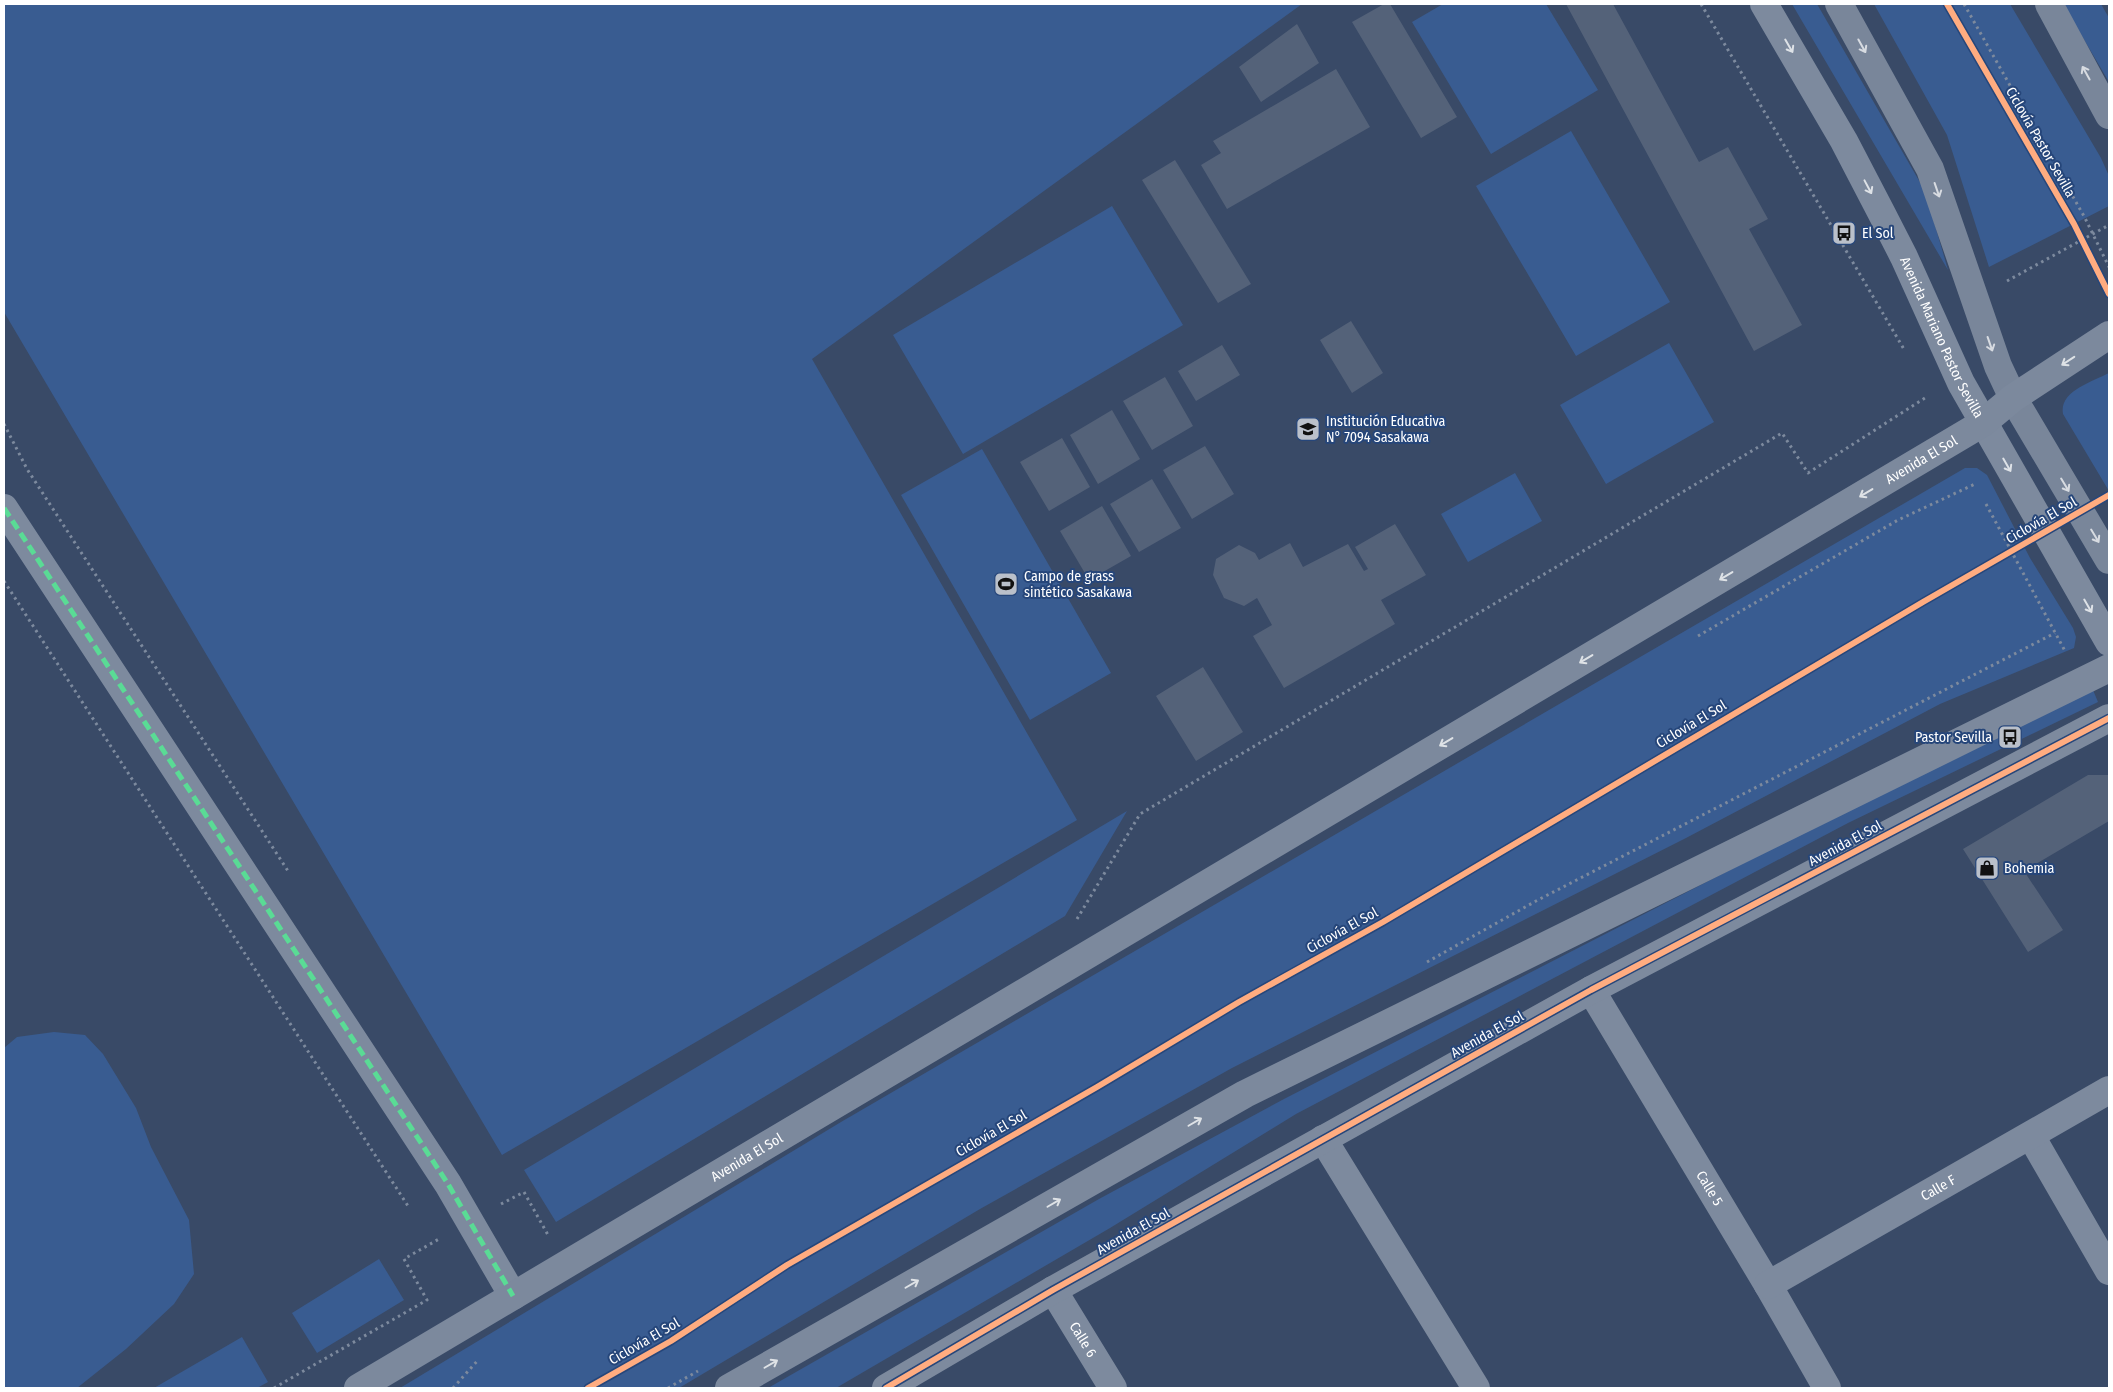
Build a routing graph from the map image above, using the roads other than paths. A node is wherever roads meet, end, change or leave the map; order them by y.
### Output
1 (1764, 4) edge
2 (1839, 4) edge
3 (2048, 4) edge
4 (2109, 115) edge
5 (2109, 335) edge
6 (2013, 398) junction
7 (1983, 423) junction
8 (4, 508) edge
9 (2109, 560) edge
10 (2109, 642) edge
11 (2109, 668) edge
12 (2109, 718) edge
13 (1591, 990) junction
14 (2109, 1090) edge
15 (2031, 1136) junction
16 (1323, 1138) junction
17 (2109, 1271) edge
18 (1768, 1285) junction
19 (1053, 1290) junction
20 (513, 1296) junction
21 (358, 1388) edge
22 (729, 1388) edge
23 (886, 1388) edge
24 (1112, 1388) edge
25 (1476, 1388) edge
26 (1827, 1388) edge

1 -> 7 street, Avenida Mariano Pastor Sevilla
2 -> 6 main road
4 -> 3 main road
5 -> 6 main road, Avenida El Sol
6 - 7 main road, Avenida El Sol
6 -> 9 main road
7 -> 10 street, Avenida Mariano Pastor Sevilla
7 -> 20 main road, Avenida El Sol
8 - 20 street
22 -> 11 main road
12 - 13 street, Avenida El Sol
13 - 16 street, Avenida El Sol
13 - 18 street, Calle 5
14 - 15 street, Calle F
15 - 17 street
15 - 18 street, Calle F
16 - 19 street, Avenida El Sol
16 - 25 street
18 - 26 street, Calle 5
19 - 23 street, Avenida El Sol
19 - 24 street, Calle 6
20 - 21 main road, Avenida El Sol

